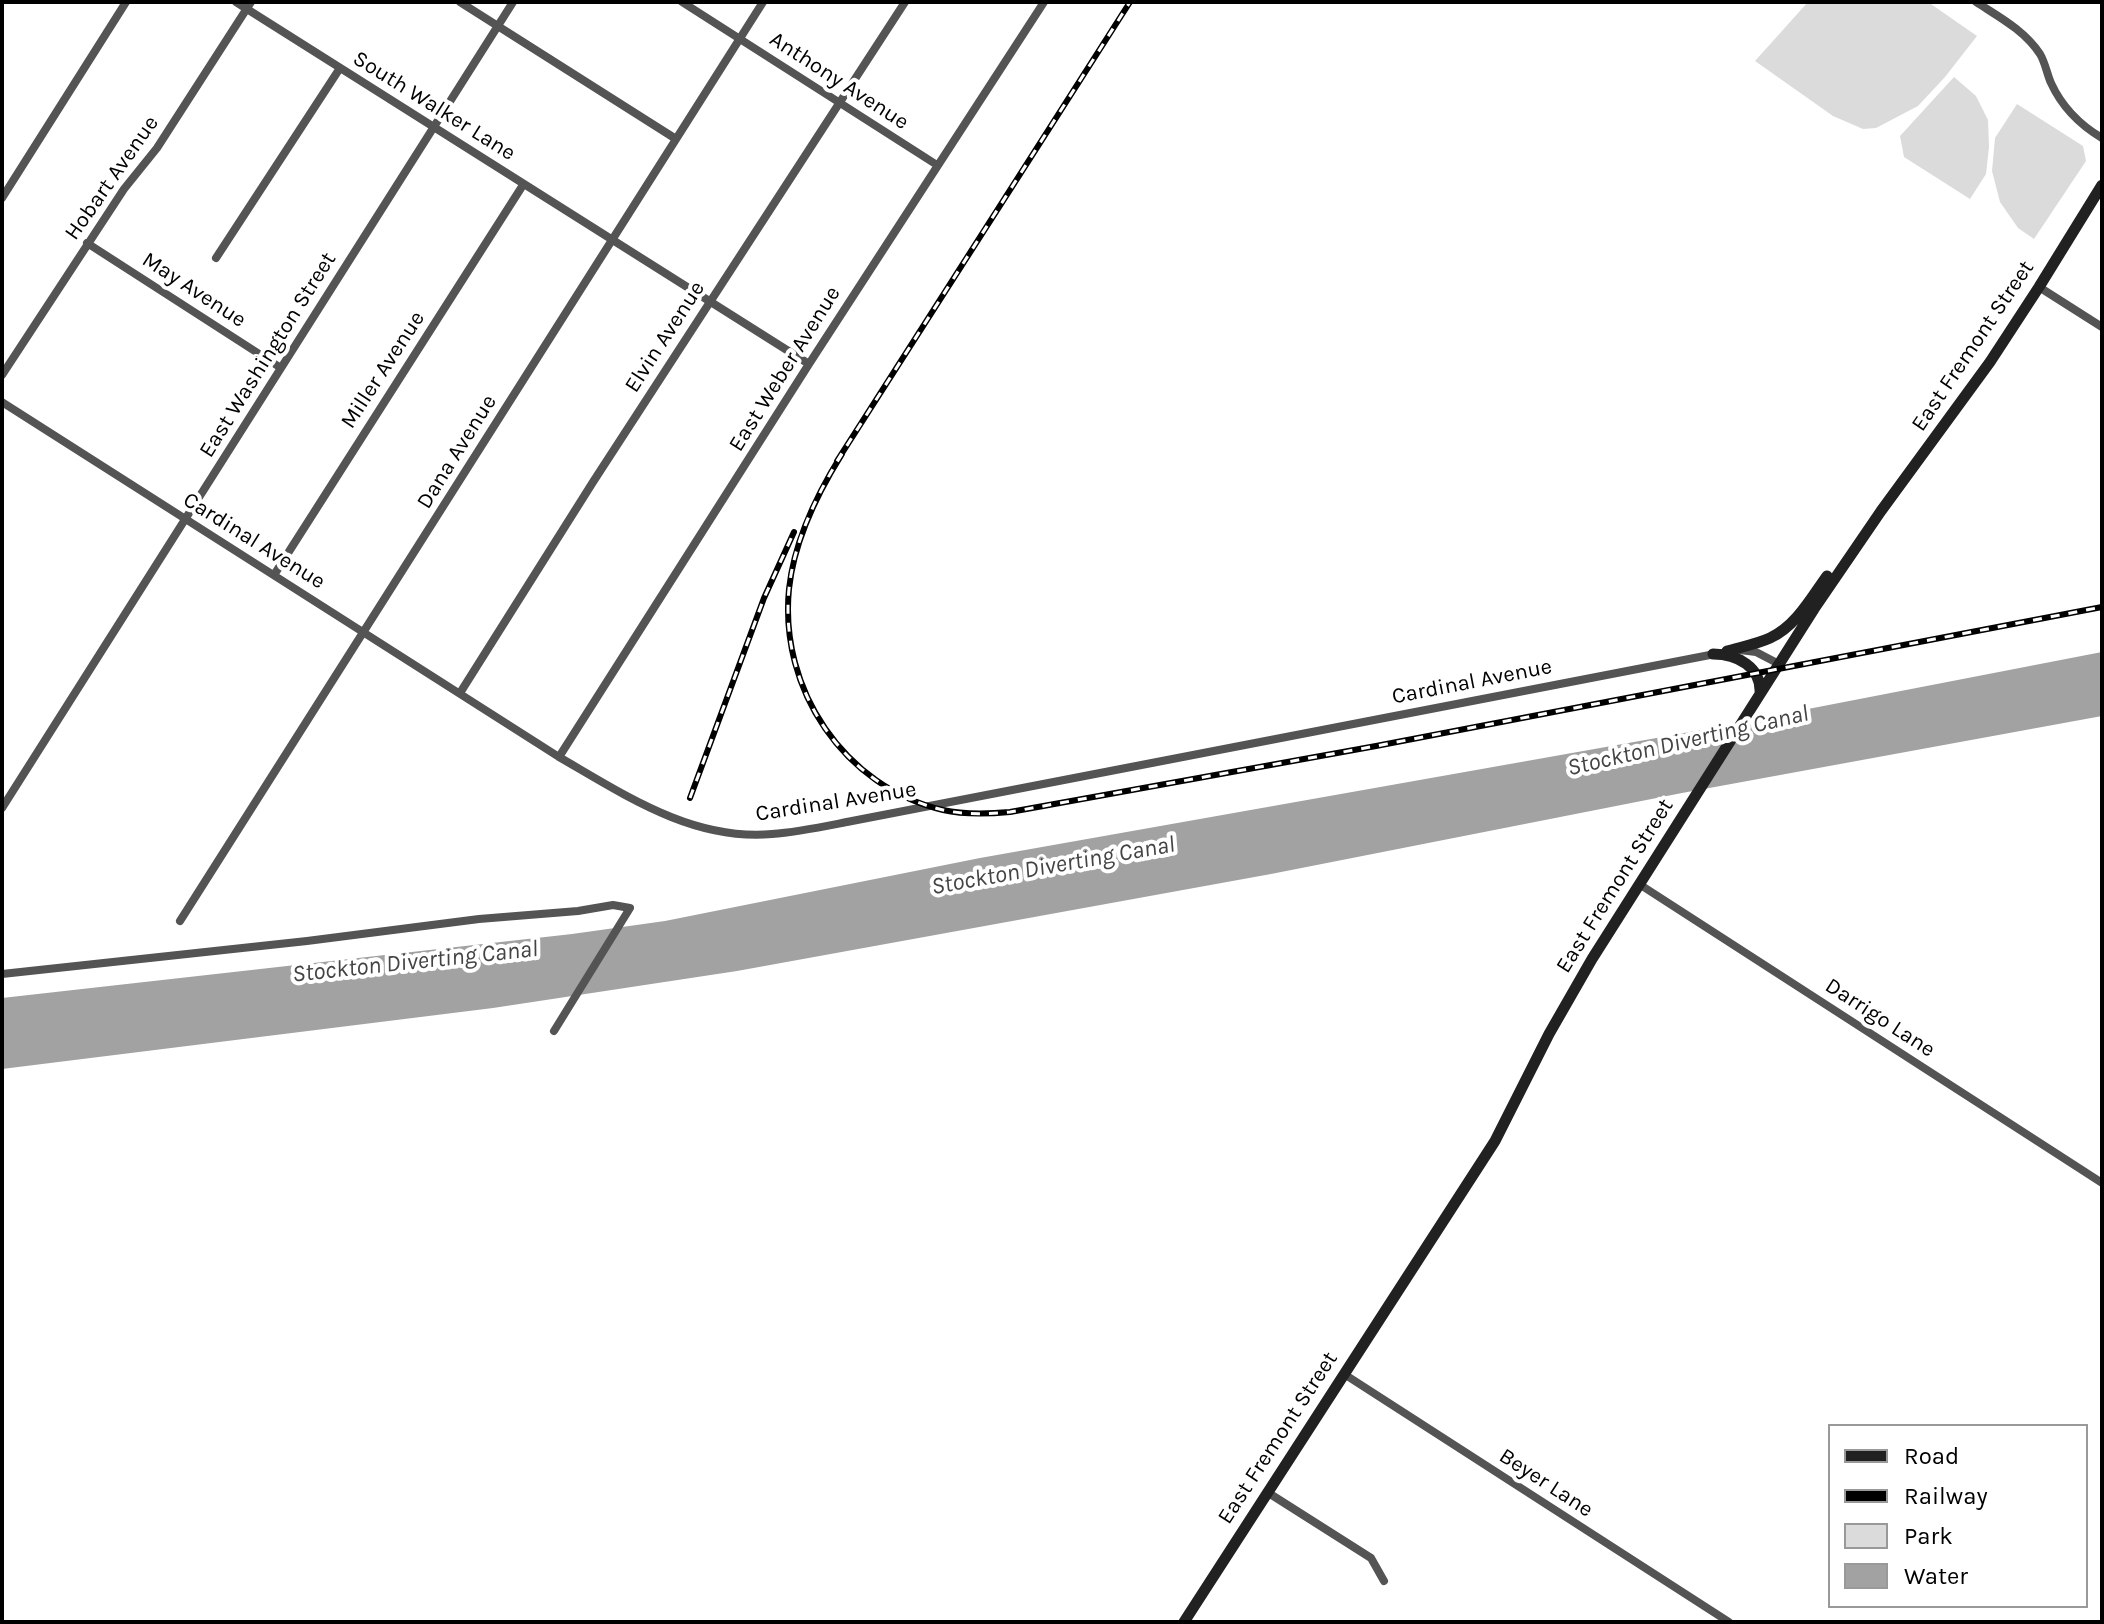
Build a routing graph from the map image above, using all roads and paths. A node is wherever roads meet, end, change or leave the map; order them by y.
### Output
1 (126, 2) edge
2 (236, 2) edge
3 (460, 2) edge
4 (513, 2) edge
5 (682, 2) edge
6 (763, 2) edge
7 (905, 2) edge
8 (1044, 2) edge
9 (1976, 2) edge
10 (248, 5) edge
11 (497, 27) junction
12 (740, 39) junction
13 (340, 68) junction
14 (840, 102) junction
15 (434, 127) junction
16 (2102, 138) edge
17 (676, 139) junction
18 (937, 165) junction
19 (523, 185) junction
20 (2102, 185) edge
21 (2, 198) edge
22 (612, 241) junction
23 (87, 243) junction
24 (216, 258) dead end
25 (2039, 287) junction
26 (710, 301) junction
27 (2102, 327) edge
28 (809, 364) junction
29 (281, 368) junction
30 (2, 375) edge
31 (2, 402) edge
32 (186, 518) junction
33 (1862, 538) junction
34 (274, 575) junction
35 (364, 632) junction
36 (1727, 651) junction
37 (1713, 654) junction
38 (1779, 664) junction
39 (460, 693) junction
40 (1757, 699) junction
41 (559, 757) junction
42 (2, 808) edge
43 (1639, 884) junction
44 (180, 921) dead end
45 (2, 974) edge
46 (554, 1031) dead end
47 (2102, 1183) edge
48 (1344, 1374) junction
49 (1267, 1492) junction
50 (1384, 1581) dead end
51 (1184, 1622) edge
52 (1729, 1622) edge

1 - 21 street
2 - 10 street, South Walker Lane
3 - 11 street
4 - 11 street, East Washington Street
5 - 12 street, Anthony Avenue
6 - 12 street, Dana Avenue
7 - 14 street, Elvin Avenue
8 - 18 street, East Weber Avenue
9 - 16 street
10 - 13 street, South Walker Lane
10 - 23 street, Hobart Avenue
11 - 15 street, East Washington Street
11 - 17 street
12 - 14 street, Anthony Avenue
12 - 17 street, Dana Avenue
13 - 15 street, South Walker Lane
13 - 24 street
14 - 18 street, Anthony Avenue
14 - 26 street, Elvin Avenue
15 - 19 street, South Walker Lane
15 - 29 street, East Washington Street
17 - 22 street, Dana Avenue
18 - 28 street, East Weber Avenue
19 - 22 street, South Walker Lane
19 - 34 street, Miller Avenue
20 - 25 main road, East Fremont Street
22 - 26 street, South Walker Lane
22 - 35 street, Dana Avenue
23 - 29 street, May Avenue
23 - 30 street, Hobart Avenue
25 - 27 street
25 - 33 main road, East Fremont Street
26 - 28 street, South Walker Lane
26 - 39 street, Elvin Avenue
28 - 41 street, East Weber Avenue
29 - 32 street, East Washington Street
31 - 32 street, Cardinal Avenue
32 - 34 street, Cardinal Avenue
32 - 42 street, East Washington Street
33 - 36 main road
33 - 38 main road, East Fremont Street
34 - 35 street, Cardinal Avenue
35 - 39 street, Cardinal Avenue
35 - 44 street, Dana Avenue
36 - 37 street, Cardinal Avenue
36 - 38 street, Cardinal Avenue
37 - 40 main road
37 - 41 street, Cardinal Avenue
38 - 40 main road, East Fremont Street
39 - 41 street, Cardinal Avenue
40 - 43 main road, East Fremont Street
43 - 47 street, Darrigo Lane
43 - 48 main road, East Fremont Street
45 - 46 street
48 - 49 main road, East Fremont Street
48 - 52 street, Beyer Lane
49 - 50 street
49 - 51 main road, East Fremont Street

